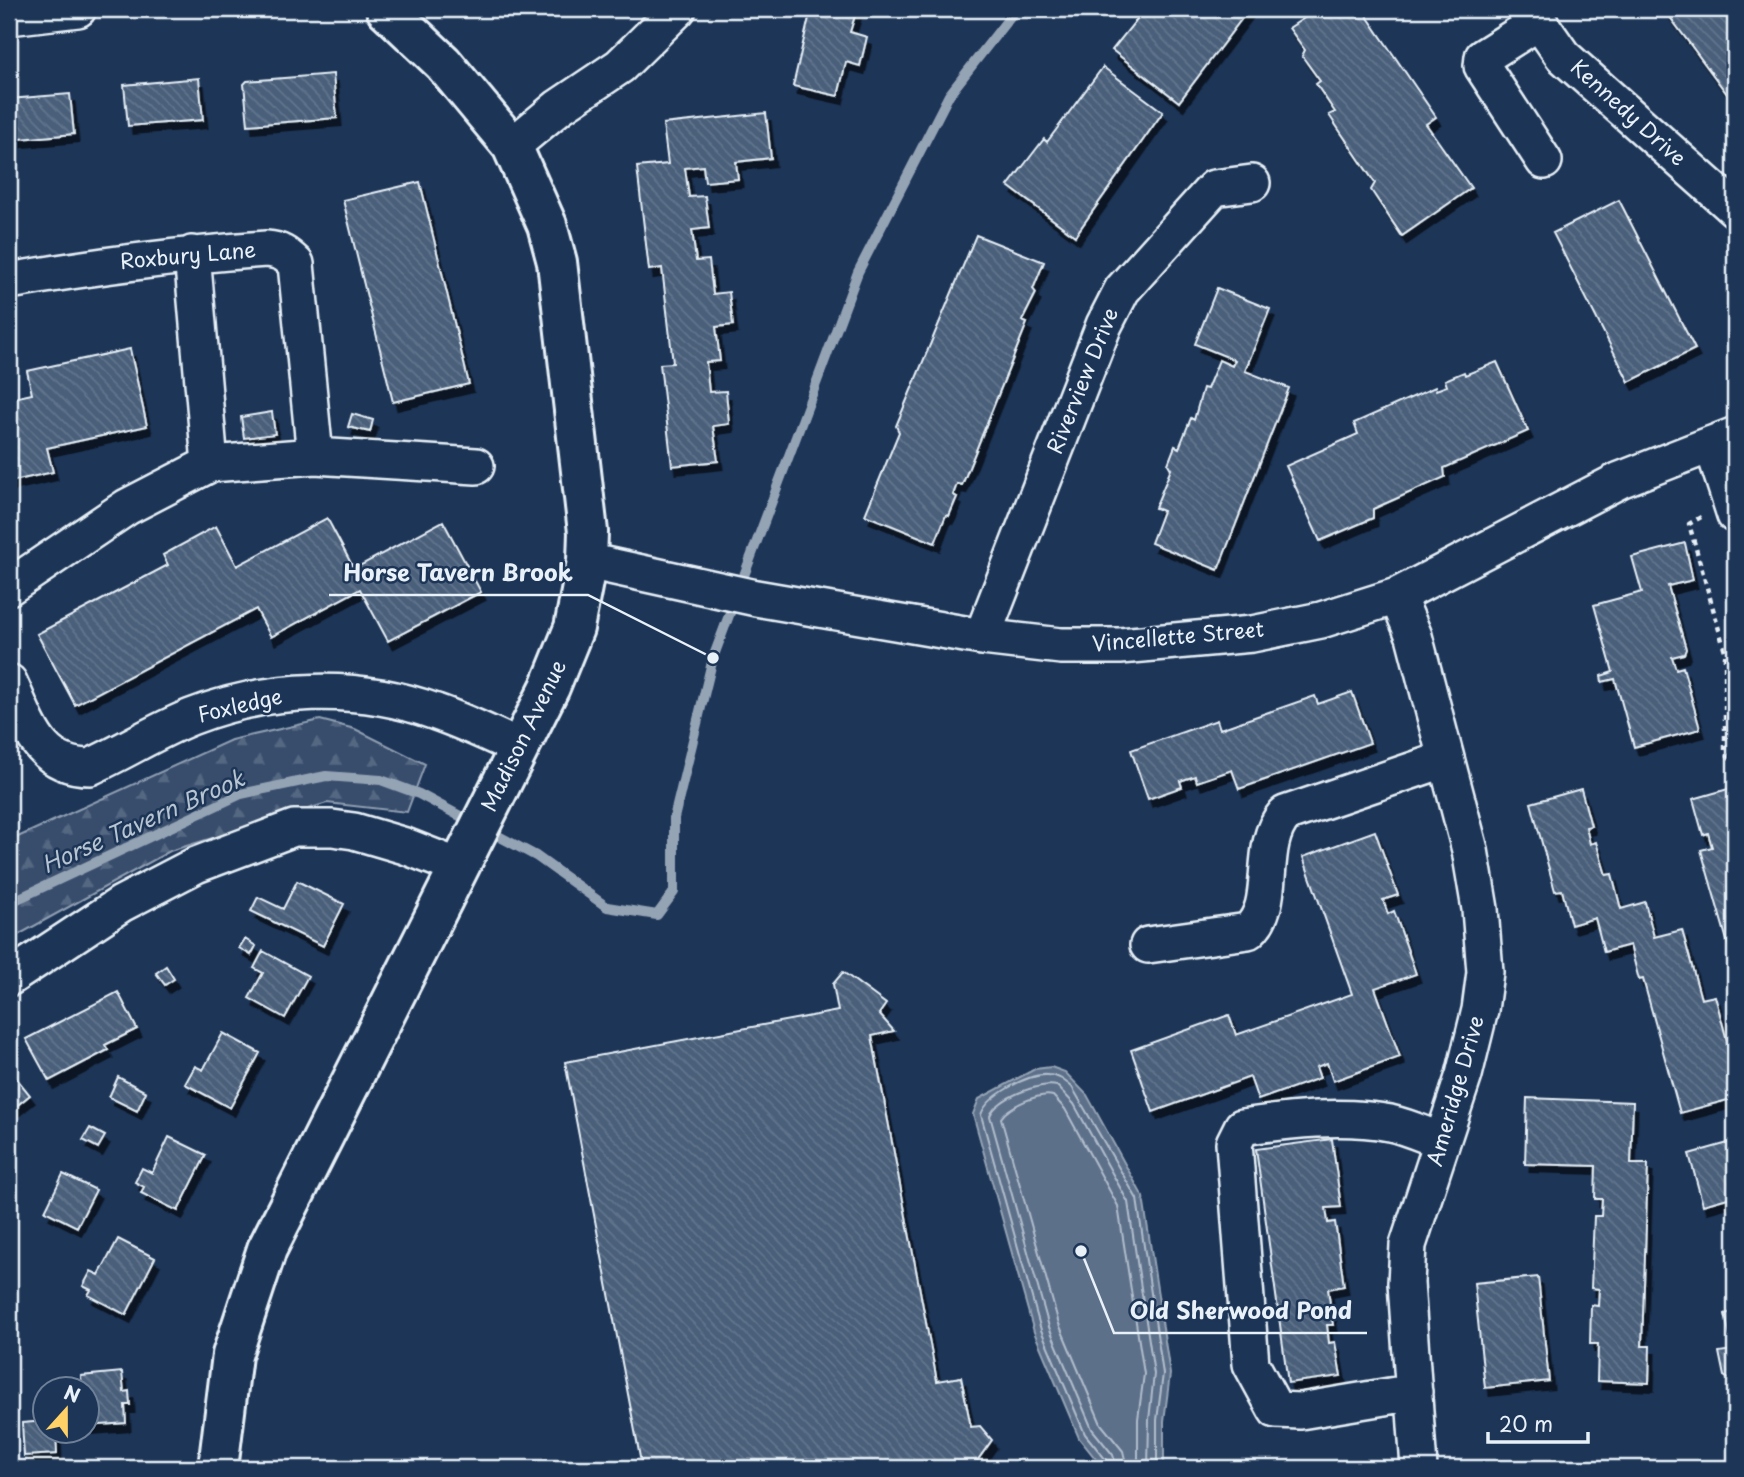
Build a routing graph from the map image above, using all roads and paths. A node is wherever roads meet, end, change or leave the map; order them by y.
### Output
1 (78, 9) edge
2 (386, 9) edge
3 (678, 9) edge
4 (1533, 16) edge
5 (9, 17) edge
6 (512, 146) junction
7 (1544, 162) dead end
8 (1252, 183) dead end
9 (1735, 209) edge
10 (192, 254) junction
11 (9, 281) edge
12 (1724, 440) edge
13 (315, 456) junction
14 (210, 464) junction
15 (475, 466) dead end
16 (1721, 513) edge
17 (587, 561) junction
18 (9, 587) edge
19 (1397, 596) junction
20 (982, 637) junction
21 (9, 682) edge
22 (1726, 716) junction
23 (1735, 720) edge
24 (520, 748) junction
25 (1446, 759) junction
26 (1735, 766) edge
27 (463, 859) junction
28 (1148, 945) dead end
29 (9, 978) edge
30 (1442, 1141) junction
31 (1414, 1392) junction
32 (218, 1468) edge
33 (1419, 1468) edge

1 - 5 street
2 - 6 main road, Madison Avenue
3 - 6 street
4 - 7 street
4 - 9 street, Kennedy Drive
6 - 17 main road, Madison Avenue
8 - 20 street, Riverview Drive
10 - 11 street, Roxbury Lane
10 - 13 street, Roxbury Lane
10 - 14 street
12 - 16 street
12 - 19 street, Vincellette Street
13 - 14 street
13 - 15 street
14 - 18 street
16 - 22 path
17 - 20 street, Vincellette Street
17 - 24 main road, Madison Avenue
19 - 20 street, Vincellette Street
19 - 25 street, Ameridge Drive
21 - 24 street, Foxledge
22 - 23 path
22 - 26 path
24 - 27 main road, Madison Avenue
25 - 28 street
25 - 30 street, Ameridge Drive
27 - 29 street
27 - 32 main road, Madison Avenue
30 - 31 street, Ameridge Drive
30 - 31 street
31 - 33 street, Ameridge Drive

